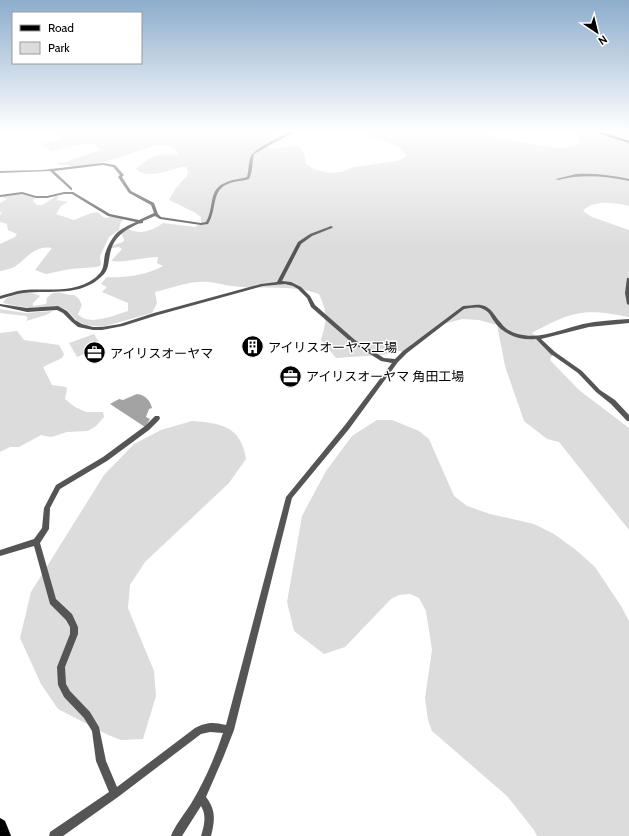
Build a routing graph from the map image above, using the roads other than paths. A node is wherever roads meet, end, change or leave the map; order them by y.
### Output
1 (60, 169) edge
2 (117, 169) edge
3 (250, 169) edge
4 (51, 170) junction
5 (0, 172) edge
6 (558, 179) dead end
7 (629, 180) edge
8 (71, 189) dead end
9 (0, 196) edge
10 (156, 214) junction
11 (142, 222) junction
12 (331, 227) dead end
13 (629, 279) edge
14 (279, 283) junction
15 (0, 298) edge
16 (629, 304) edge
17 (0, 305) edge
18 (629, 321) edge
19 (536, 337) junction
20 (396, 361) junction
21 (157, 418) dead end
22 (629, 418) edge
23 (36, 542) junction
24 (0, 553) edge
25 (229, 730) junction
26 (115, 794) junction
27 (201, 798) junction
28 (0, 826) edge
29 (2, 836) edge
30 (54, 836) edge
31 (176, 836) edge
32 (206, 836) edge

1 - 4 street
2 - 10 street
3 - 10 street
4 - 5 street
4 - 8 street
6 - 7 street
9 - 11 street
10 - 11 street
11 - 15 street
12 - 14 street
13 - 16 street
14 - 17 street
14 - 20 street
18 - 19 street
19 - 20 street
19 - 22 street
20 - 25 street
21 - 23 street
23 - 24 street
23 - 26 street
25 - 26 street
25 - 27 street
26 - 30 street
27 - 31 street
27 - 32 street
28 - 29 highway

